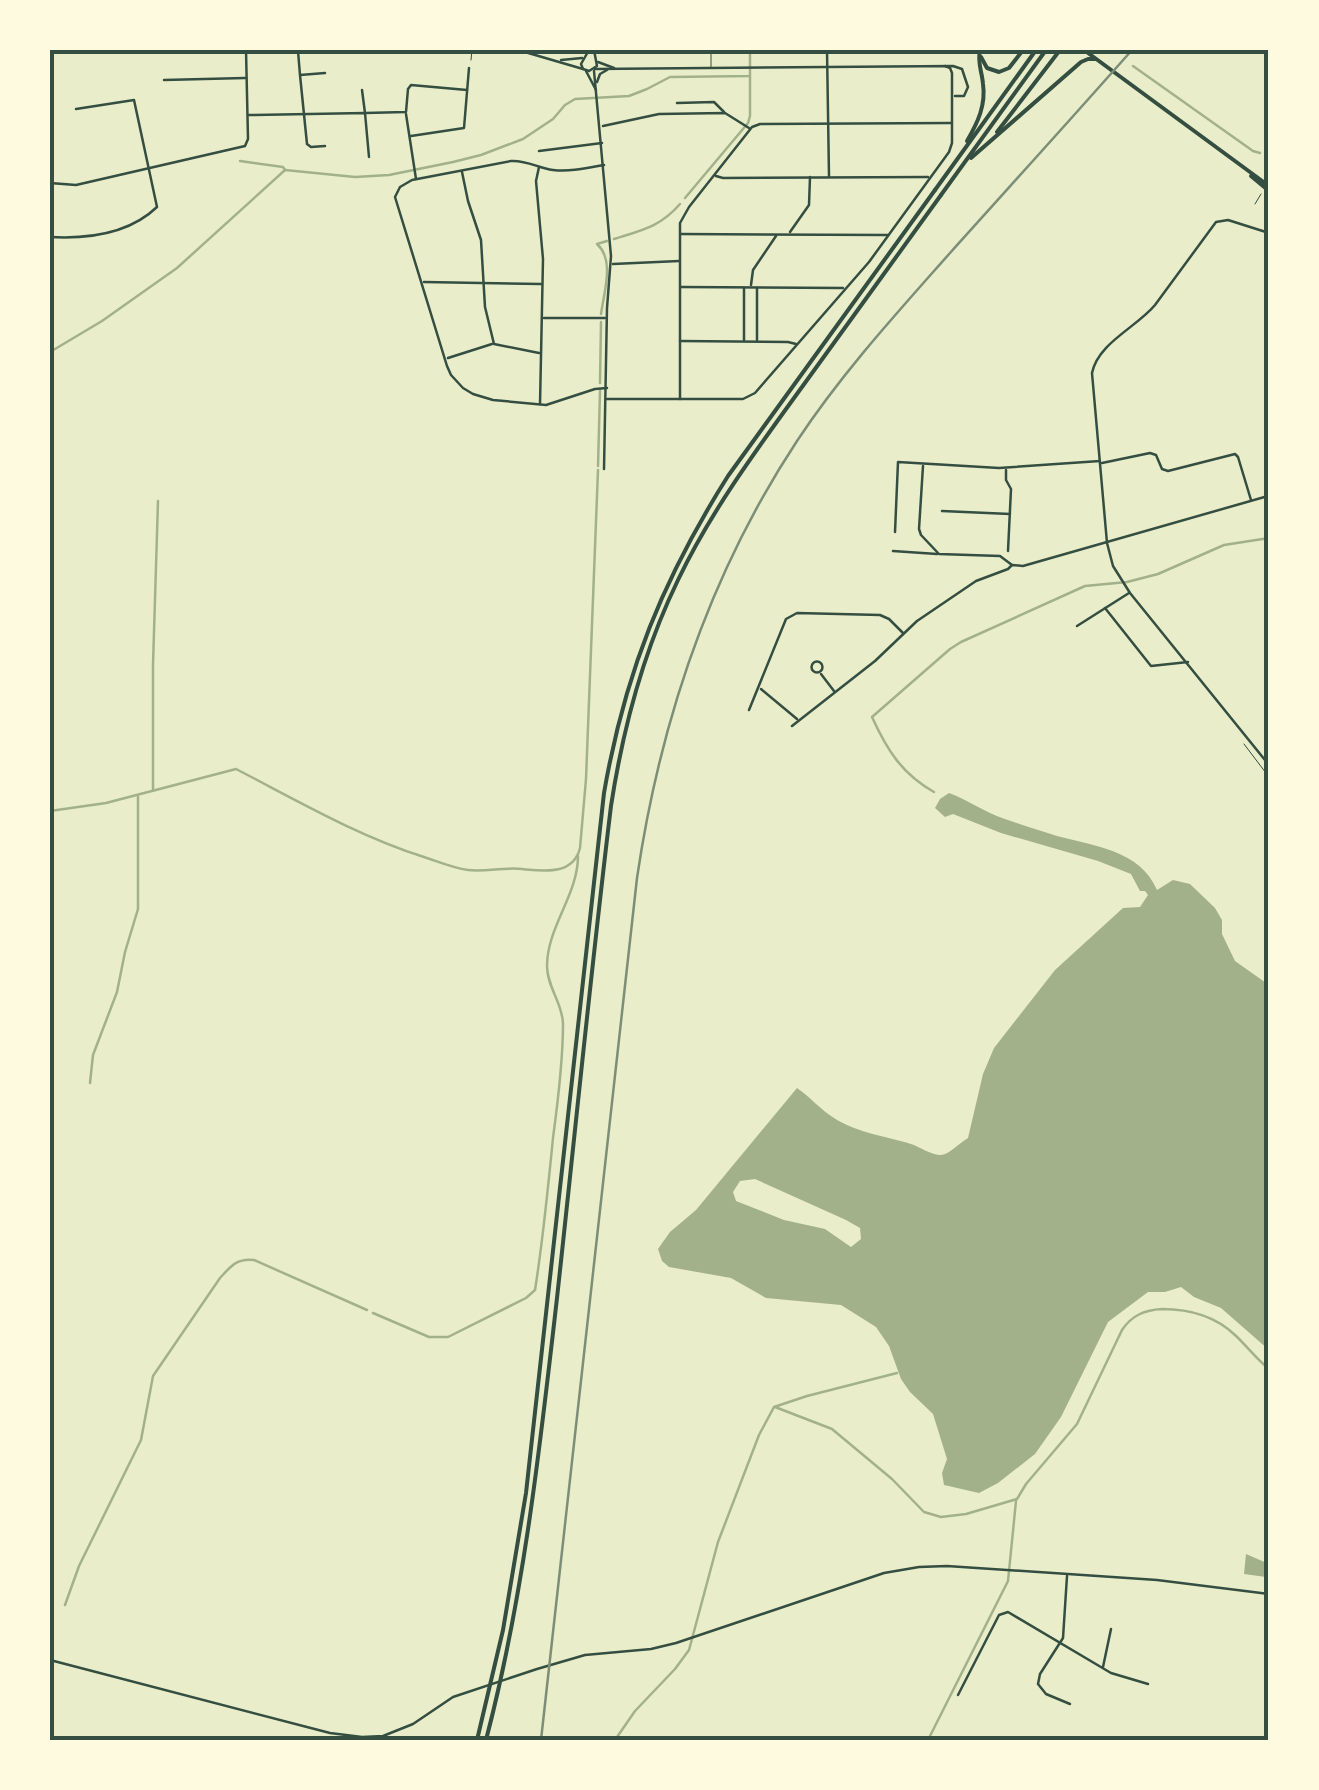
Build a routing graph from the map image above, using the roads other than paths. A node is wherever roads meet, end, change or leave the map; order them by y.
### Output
1 (246, 50) edge
2 (518, 50) edge
3 (592, 50) edge
4 (711, 50) edge
5 (827, 50) edge
6 (981, 50) edge
7 (1023, 50) edge
8 (1036, 50) edge
9 (1046, 50) edge
10 (1060, 50) edge
11 (1084, 50) edge
12 (298, 51) edge
13 (544, 56) junction
14 (584, 57) junction
15 (596, 60) junction
16 (1100, 62) junction
17 (945, 66) junction
18 (711, 67) junction
19 (827, 67) junction
20 (470, 68) road end
21 (584, 69) junction
22 (594, 69) junction
23 (620, 69) junction
24 (608, 70) junction
25 (325, 73) dead end
26 (300, 76) junction
27 (247, 78) junction
28 (164, 80) dead end
29 (362, 90) dead end
30 (466, 90) junction
31 (952, 90) junction
32 (597, 92) junction
33 (677, 102) dead end
34 (76, 109) dead end
35 (406, 112) junction
36 (725, 113) junction
37 (304, 114) junction
38 (365, 114) junction
39 (248, 115) junction
40 (827, 123) junction
41 (952, 123) junction
42 (600, 126) junction
43 (749, 128) junction
44 (411, 136) junction
45 (991, 140) junction
46 (602, 143) junction
47 (325, 146) dead end
48 (538, 150) dead end
49 (369, 157) dead end
50 (956, 161) junction
51 (604, 165) junction
52 (962, 166) junction
53 (539, 167) junction
54 (150, 168) junction
55 (462, 170) junction
56 (714, 175) junction
57 (810, 177) junction
58 (829, 177) junction
59 (930, 178) junction
60 (416, 179) junction
61 (50, 183) edge
62 (1268, 188) edge
63 (789, 233) junction
64 (1269, 233) edge
65 (679, 234) junction
66 (778, 234) junction
67 (890, 235) junction
68 (50, 238) edge
69 (679, 262) junction
70 (612, 264) junction
71 (421, 282) junction
72 (483, 282) junction
73 (542, 284) junction
74 (679, 287) junction
75 (744, 287) junction
76 (754, 287) junction
77 (846, 289) junction
78 (542, 318) junction
79 (607, 318) junction
80 (679, 341) junction
81 (744, 342) junction
82 (757, 342) junction
83 (494, 344) junction
84 (798, 344) junction
85 (541, 352) junction
86 (445, 359) junction
87 (607, 388) junction
88 (607, 399) junction
89 (680, 399) junction
90 (540, 405) junction
91 (1100, 462) junction
92 (923, 464) junction
93 (604, 468) dead end
94 (1006, 468) junction
95 (1268, 496) edge
96 (1252, 502) junction
97 (942, 511) dead end
98 (1010, 514) junction
99 (894, 532) dead end
100 (1107, 544) junction
101 (893, 551) dead end
102 (1008, 551) dead end
103 (939, 554) junction
104 (1012, 565) junction
105 (1130, 592) junction
106 (1105, 608) junction
107 (1077, 626) dead end
108 (904, 634) junction
109 (1188, 662) junction
110 (820, 672) dead end
111 (759, 687) junction
112 (835, 692) junction
113 (749, 710) dead end
114 (798, 720) junction
115 (792, 726) dead end
116 (1269, 765) edge
117 (1067, 1574) junction
118 (1269, 1594) edge
119 (1111, 1628) dead end
120 (1060, 1643) junction
121 (50, 1660) edge
122 (1102, 1668) junction
123 (1148, 1684) dead end
124 (958, 1695) dead end
125 (1070, 1704) dead end
126 (477, 1740) edge
127 (486, 1740) edge

1 - 27 street
2 - 13 street
3 - 14 street
3 - 15 street
4 - 18 lane
5 - 19 street
6 - 7 main road
6 - 50 main road
8 - 50 main road
9 - 52 main road
10 - 45 main road
11 - 16 main road
12 - 26 street
13 - 14 street
13 - 21 street
14 - 15 street
14 - 21 street
15 - 22 street
15 - 23 street
16 - 45 main road
16 - 62 main road
17 - 19 street
17 - 31 street
17 - 31 street
18 - 19 street
18 - 23 street
19 - 40 street
20 - 30 street
21 - 22 street
21 - 32 street
22 - 24 street
22 - 32 street
23 - 24 street
24 - 32 street
25 - 26 street
26 - 37 street
27 - 28 street
27 - 39 street
29 - 38 street
30 - 35 street
30 - 44 street
31 - 41 street
32 - 42 street
33 - 36 street
34 - 54 street
35 - 38 street
35 - 44 street
36 - 42 street
36 - 43 street
37 - 38 street
37 - 39 street
37 - 47 street
38 - 49 street
39 - 54 street
40 - 41 street
40 - 43 street
40 - 58 street
41 - 59 street
42 - 46 street
43 - 56 street
44 - 60 street
45 - 52 main road
46 - 48 street
46 - 51 street
50 - 126 main road
51 - 53 street
51 - 70 street
52 - 127 main road
53 - 55 street
53 - 73 street
54 - 61 street
54 - 68 street
55 - 60 street
55 - 72 street
56 - 57 street
56 - 65 street
57 - 58 street
57 - 63 street
58 - 59 street
59 - 67 street
60 - 71 street
63 - 66 street
63 - 67 street
64 - 91 street
65 - 66 street
65 - 69 street
66 - 76 street
67 - 77 street
69 - 70 street
69 - 74 street
70 - 79 street
71 - 72 street
71 - 86 street
72 - 73 street
72 - 83 street
73 - 78 street
74 - 75 street
74 - 80 street
75 - 76 street
75 - 81 street
76 - 77 street
76 - 82 street
77 - 84 street
78 - 79 street
78 - 85 street
79 - 87 street
80 - 81 street
80 - 89 street
81 - 82 street
82 - 84 street
83 - 85 street
83 - 86 street
84 - 89 street
85 - 90 street
86 - 90 street
87 - 88 street
87 - 90 street
88 - 89 street
88 - 93 street
91 - 94 street
91 - 96 street
91 - 100 street
92 - 94 street
92 - 99 street
92 - 103 street
94 - 98 street
95 - 96 street
96 - 100 street
97 - 98 street
98 - 102 street
100 - 104 street
100 - 105 street
101 - 103 street
103 - 104 street
104 - 108 street
105 - 106 street
105 - 109 street
106 - 107 street
106 - 109 street
108 - 111 street
108 - 112 street
109 - 116 street
110 - 112 street
111 - 113 street
111 - 114 street
112 - 114 street
114 - 115 street
117 - 118 street
117 - 120 street
117 - 121 street
119 - 122 street
120 - 122 street
120 - 124 street
120 - 125 street
122 - 123 street

